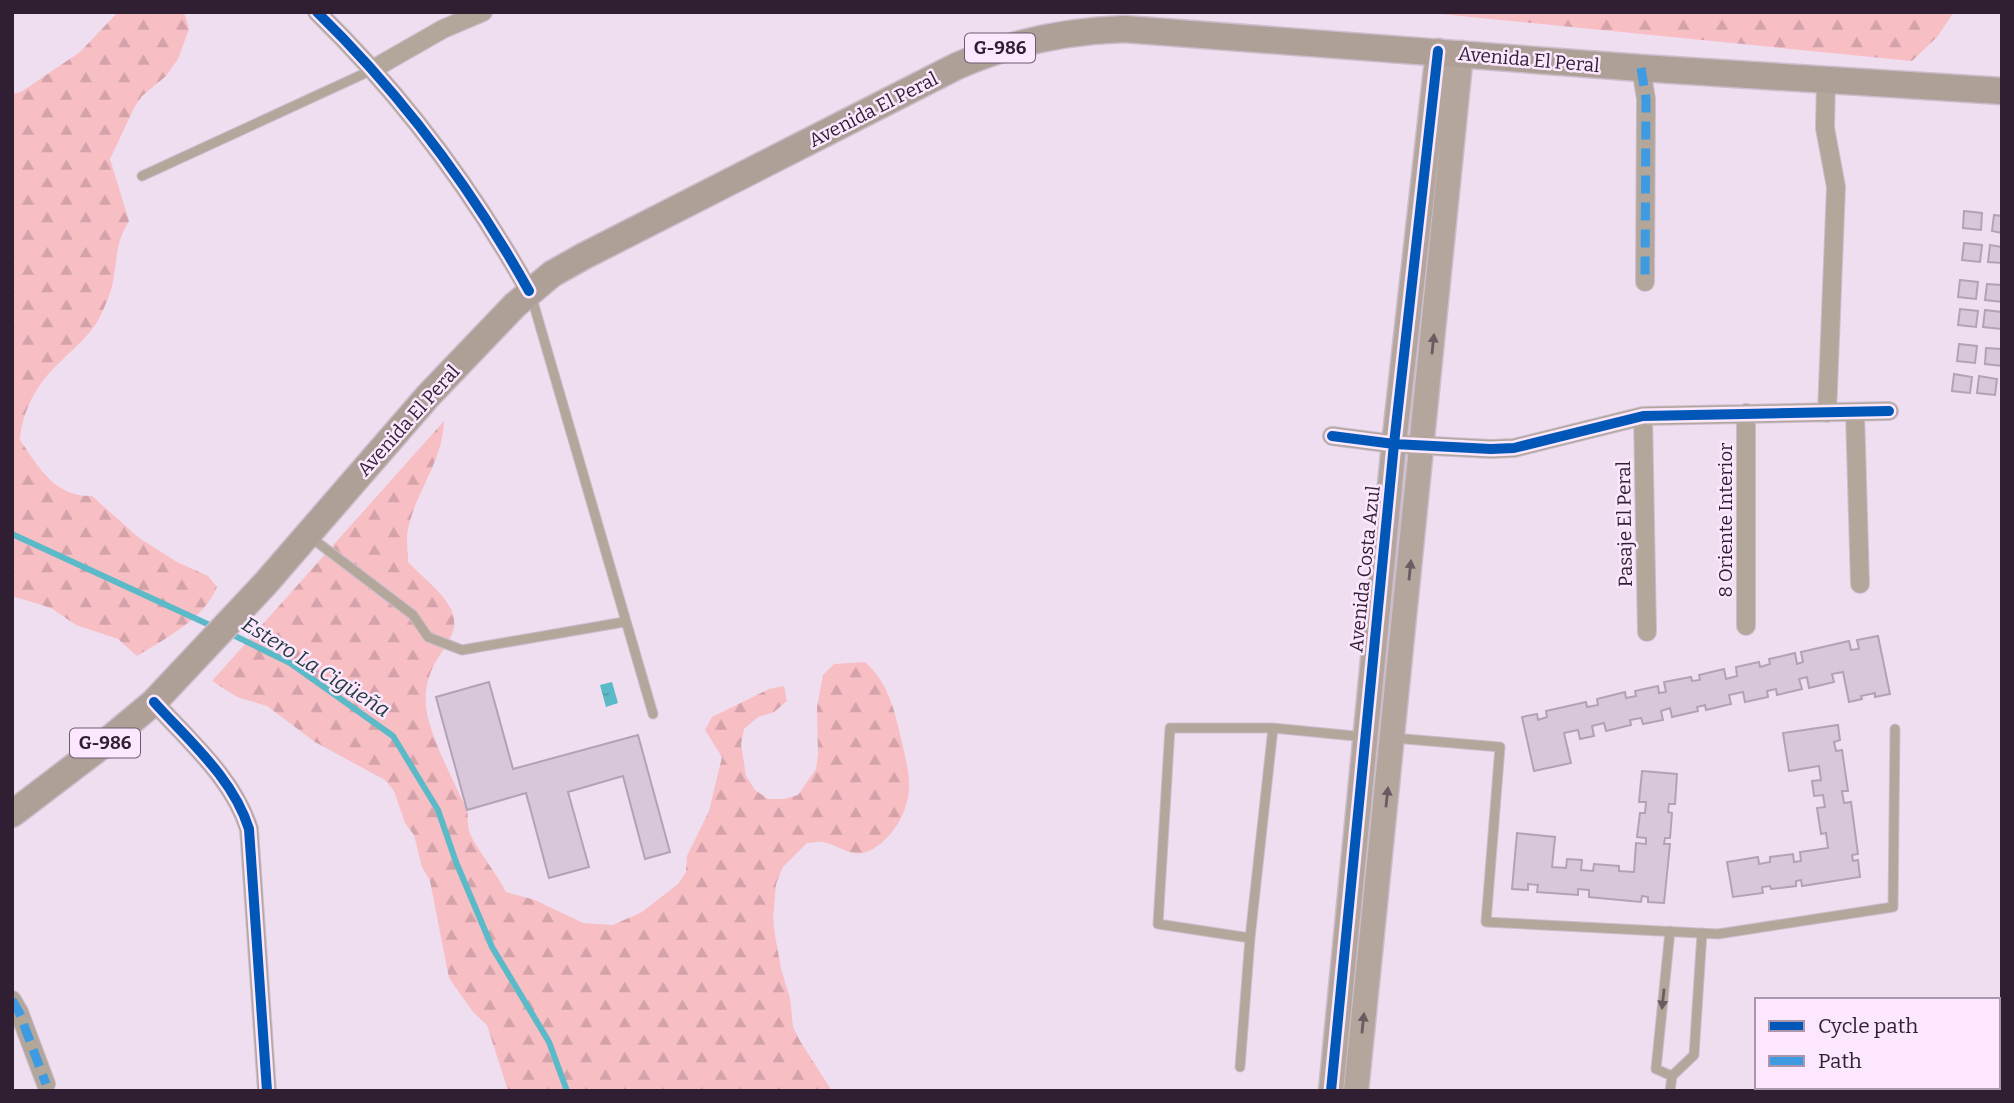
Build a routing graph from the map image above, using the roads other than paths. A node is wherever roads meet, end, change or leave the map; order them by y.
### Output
1 (317, 12) edge
2 (483, 12) edge
3 (1450, 52) junction
4 (1641, 68) junction
5 (373, 69) junction
6 (1826, 80) junction
7 (2002, 91) edge
8 (142, 176) dead end
9 (1646, 282) dead end
10 (529, 291) junction
11 (1889, 411) dead end
12 (1746, 413) junction
13 (1827, 413) junction
14 (1855, 413) junction
15 (1643, 416) junction
16 (1332, 436) dead end
17 (1394, 444) junction
18 (1423, 445) junction
19 (307, 534) junction
20 (1860, 584) dead end
21 (624, 622) junction
22 (1746, 626) dead end
23 (1647, 632) dead end
24 (154, 702) junction
25 (653, 714) dead end
26 (1273, 728) junction
27 (1895, 729) dead end
28 (1365, 737) junction
29 (1393, 738) junction
30 (12, 814) edge
31 (1670, 932) junction
32 (1702, 933) junction
33 (1250, 938) junction
34 (12, 1000) edge
35 (1240, 1067) dead end
36 (1672, 1076) junction
37 (46, 1084) dead end
38 (267, 1091) edge
39 (1331, 1091) edge
40 (1356, 1091) edge
41 (1670, 1091) edge

1 - 5 street
2 - 5 street
3 - 4 main road, Avenida El Peral / G-986
3 - 10 main road, Avenida El Peral / G-986
3 - 17 street, Avenida Costa Azul
18 -> 3 street
4 - 6 main road, Avenida El Peral / G-986
4 - 9 street
5 - 8 lane
5 - 10 street
6 - 7 main road, Avenida El Peral / G-986
6 - 13 street
10 - 19 main road, Avenida El Peral / G-986
10 - 21 lane
11 - 14 street
12 - 13 street
12 - 15 street
12 - 22 street, 8 Oriente Interior
13 - 14 street
14 - 20 street
15 - 18 street
15 - 23 street, Pasaje El Peral
16 - 17 street
17 - 18 street
17 - 28 street, Avenida Costa Azul
29 -> 18 street
19 - 21 lane
19 - 24 main road, Avenida El Peral / G-986
21 - 25 lane
24 - 30 main road, G-986
24 - 38 street
26 - 28 lane
26 - 33 lane
26 - 33 lane
27 - 32 lane
28 - 39 street, Avenida Costa Azul
29 - 31 lane
40 -> 29 street
31 - 32 lane
31 -> 36 lane
32 - 36 lane
33 - 35 lane
34 - 37 street
36 - 41 lane

